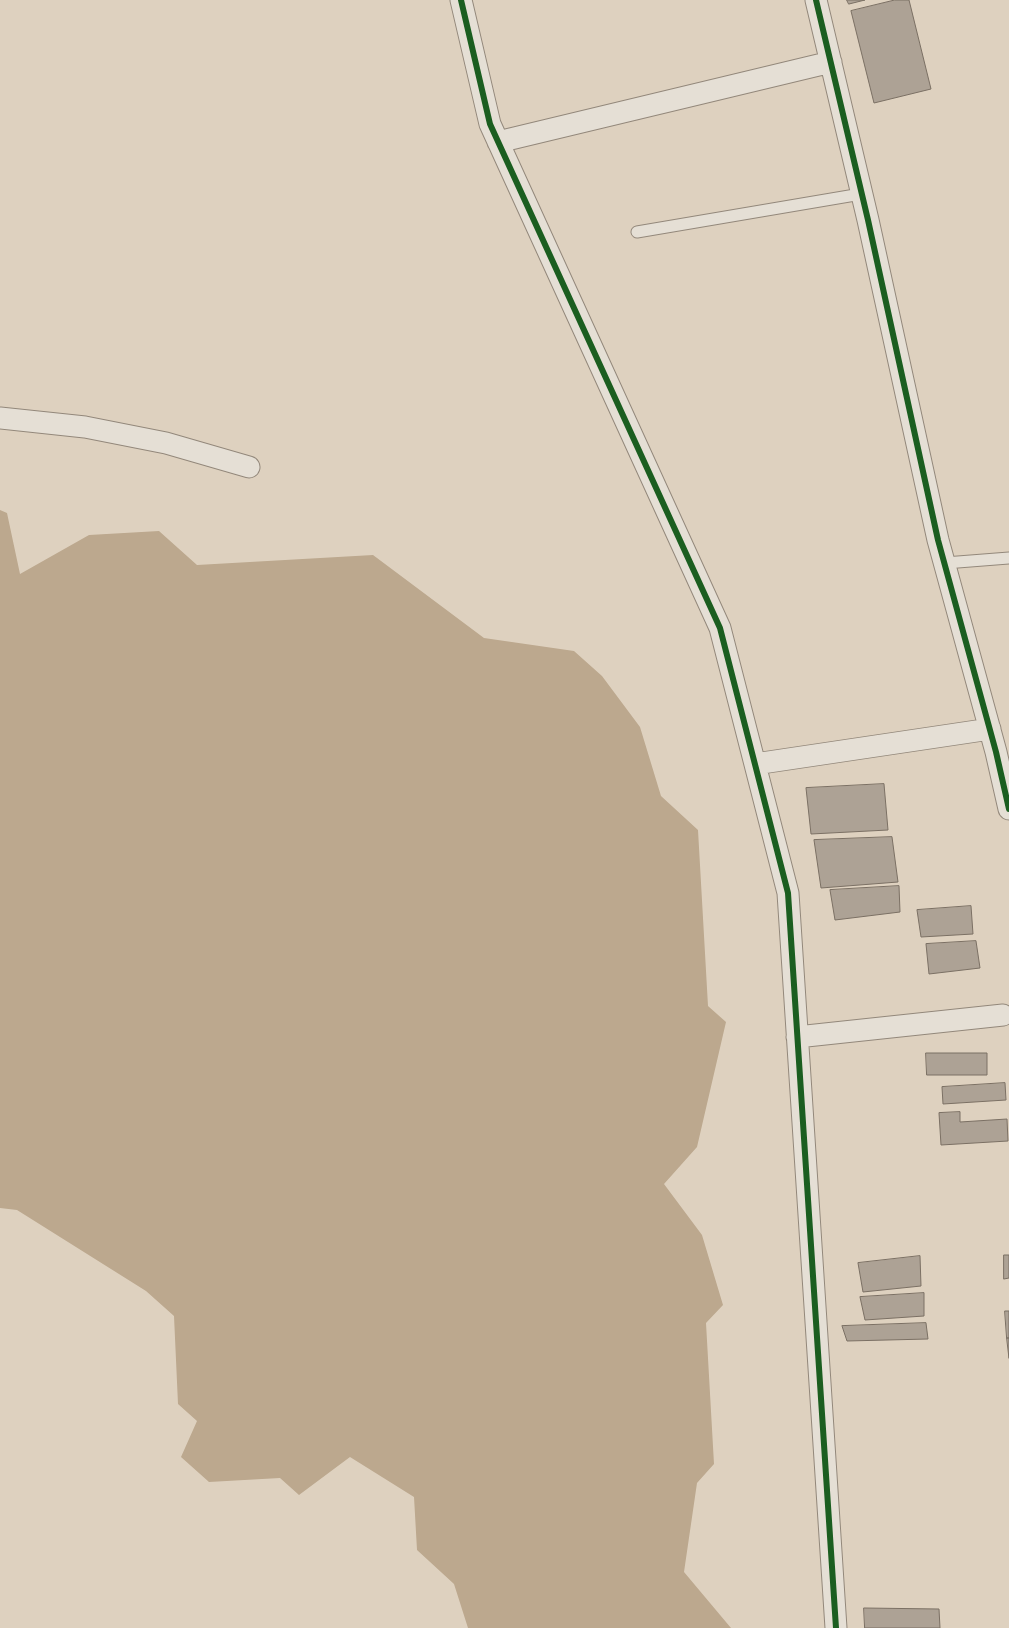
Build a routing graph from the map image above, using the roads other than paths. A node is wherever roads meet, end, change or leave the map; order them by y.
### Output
1 (461, 0) edge
2 (816, 0) edge
3 (830, 62) junction
4 (498, 142) junction
5 (861, 194) junction
6 (637, 232) dead end
7 (0, 418) edge
8 (249, 467) dead end
9 (1009, 558) edge
10 (945, 562) junction
11 (990, 729) junction
12 (755, 764) junction
13 (1009, 809) edge
14 (1003, 1015) dead end
15 (797, 1037) junction
16 (836, 1628) edge

1 - 4 street
2 - 3 street
3 - 4 street
3 - 5 street
4 - 12 street
5 - 6 lane
5 - 10 street
7 - 8 street
9 - 10 lane
10 - 11 street
11 - 12 street
11 - 13 street
12 - 15 street
14 - 15 street
15 - 16 street

